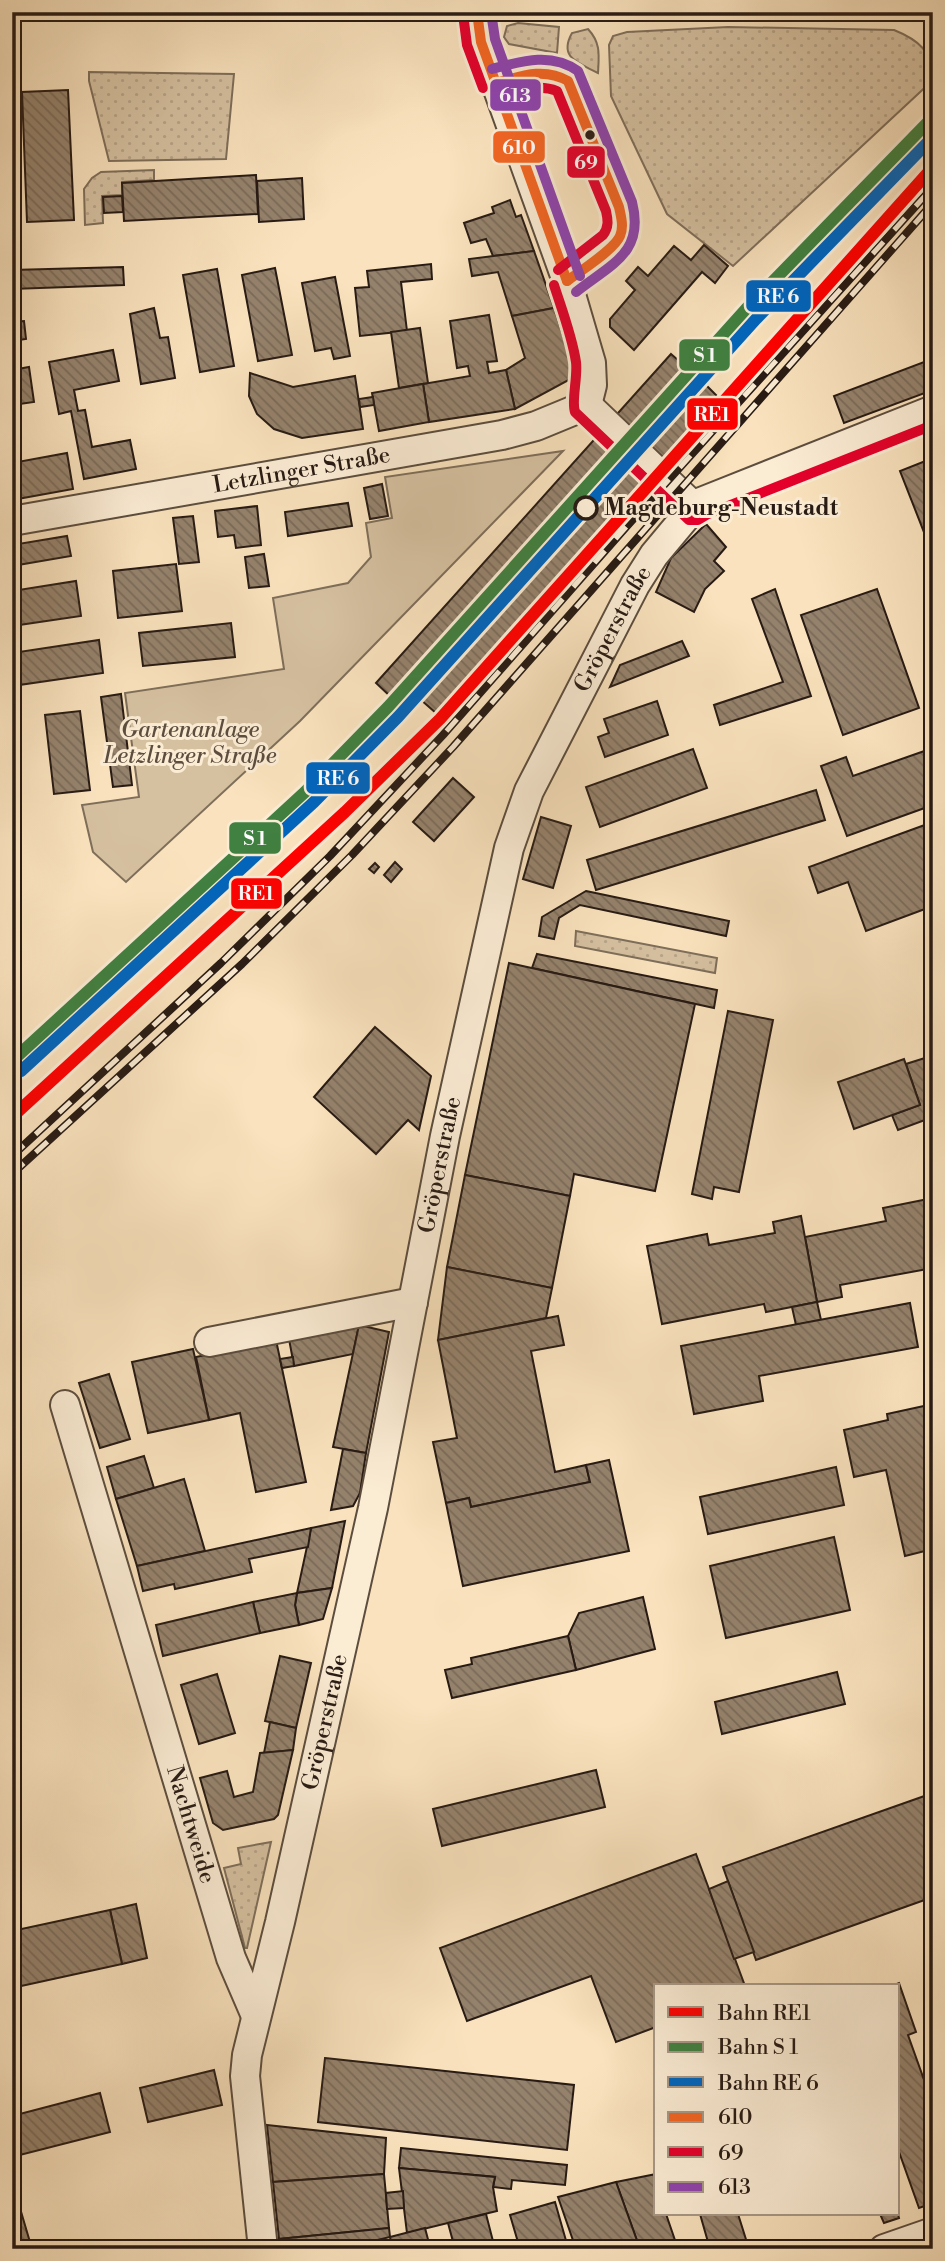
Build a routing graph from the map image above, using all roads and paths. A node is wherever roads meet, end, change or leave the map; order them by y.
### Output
1 (477, 12) edge
2 (587, 405) junction
3 (933, 411) edge
4 (694, 507) junction
5 (12, 521) edge
6 (413, 1302) junction
7 (209, 1342) dead end
8 (65, 1405) dead end
9 (256, 2016) junction
10 (933, 2232) edge
11 (263, 2249) edge
12 (884, 2249) edge

1 - 2 street
2 - 4 street
2 - 5 street, Letzlinger Straße
3 - 4 street
4 - 6 street, Gröperstraße
6 - 7 street
6 - 9 street, Gröperstraße
8 - 9 street, Nachtweide
9 - 11 street
10 - 12 street

